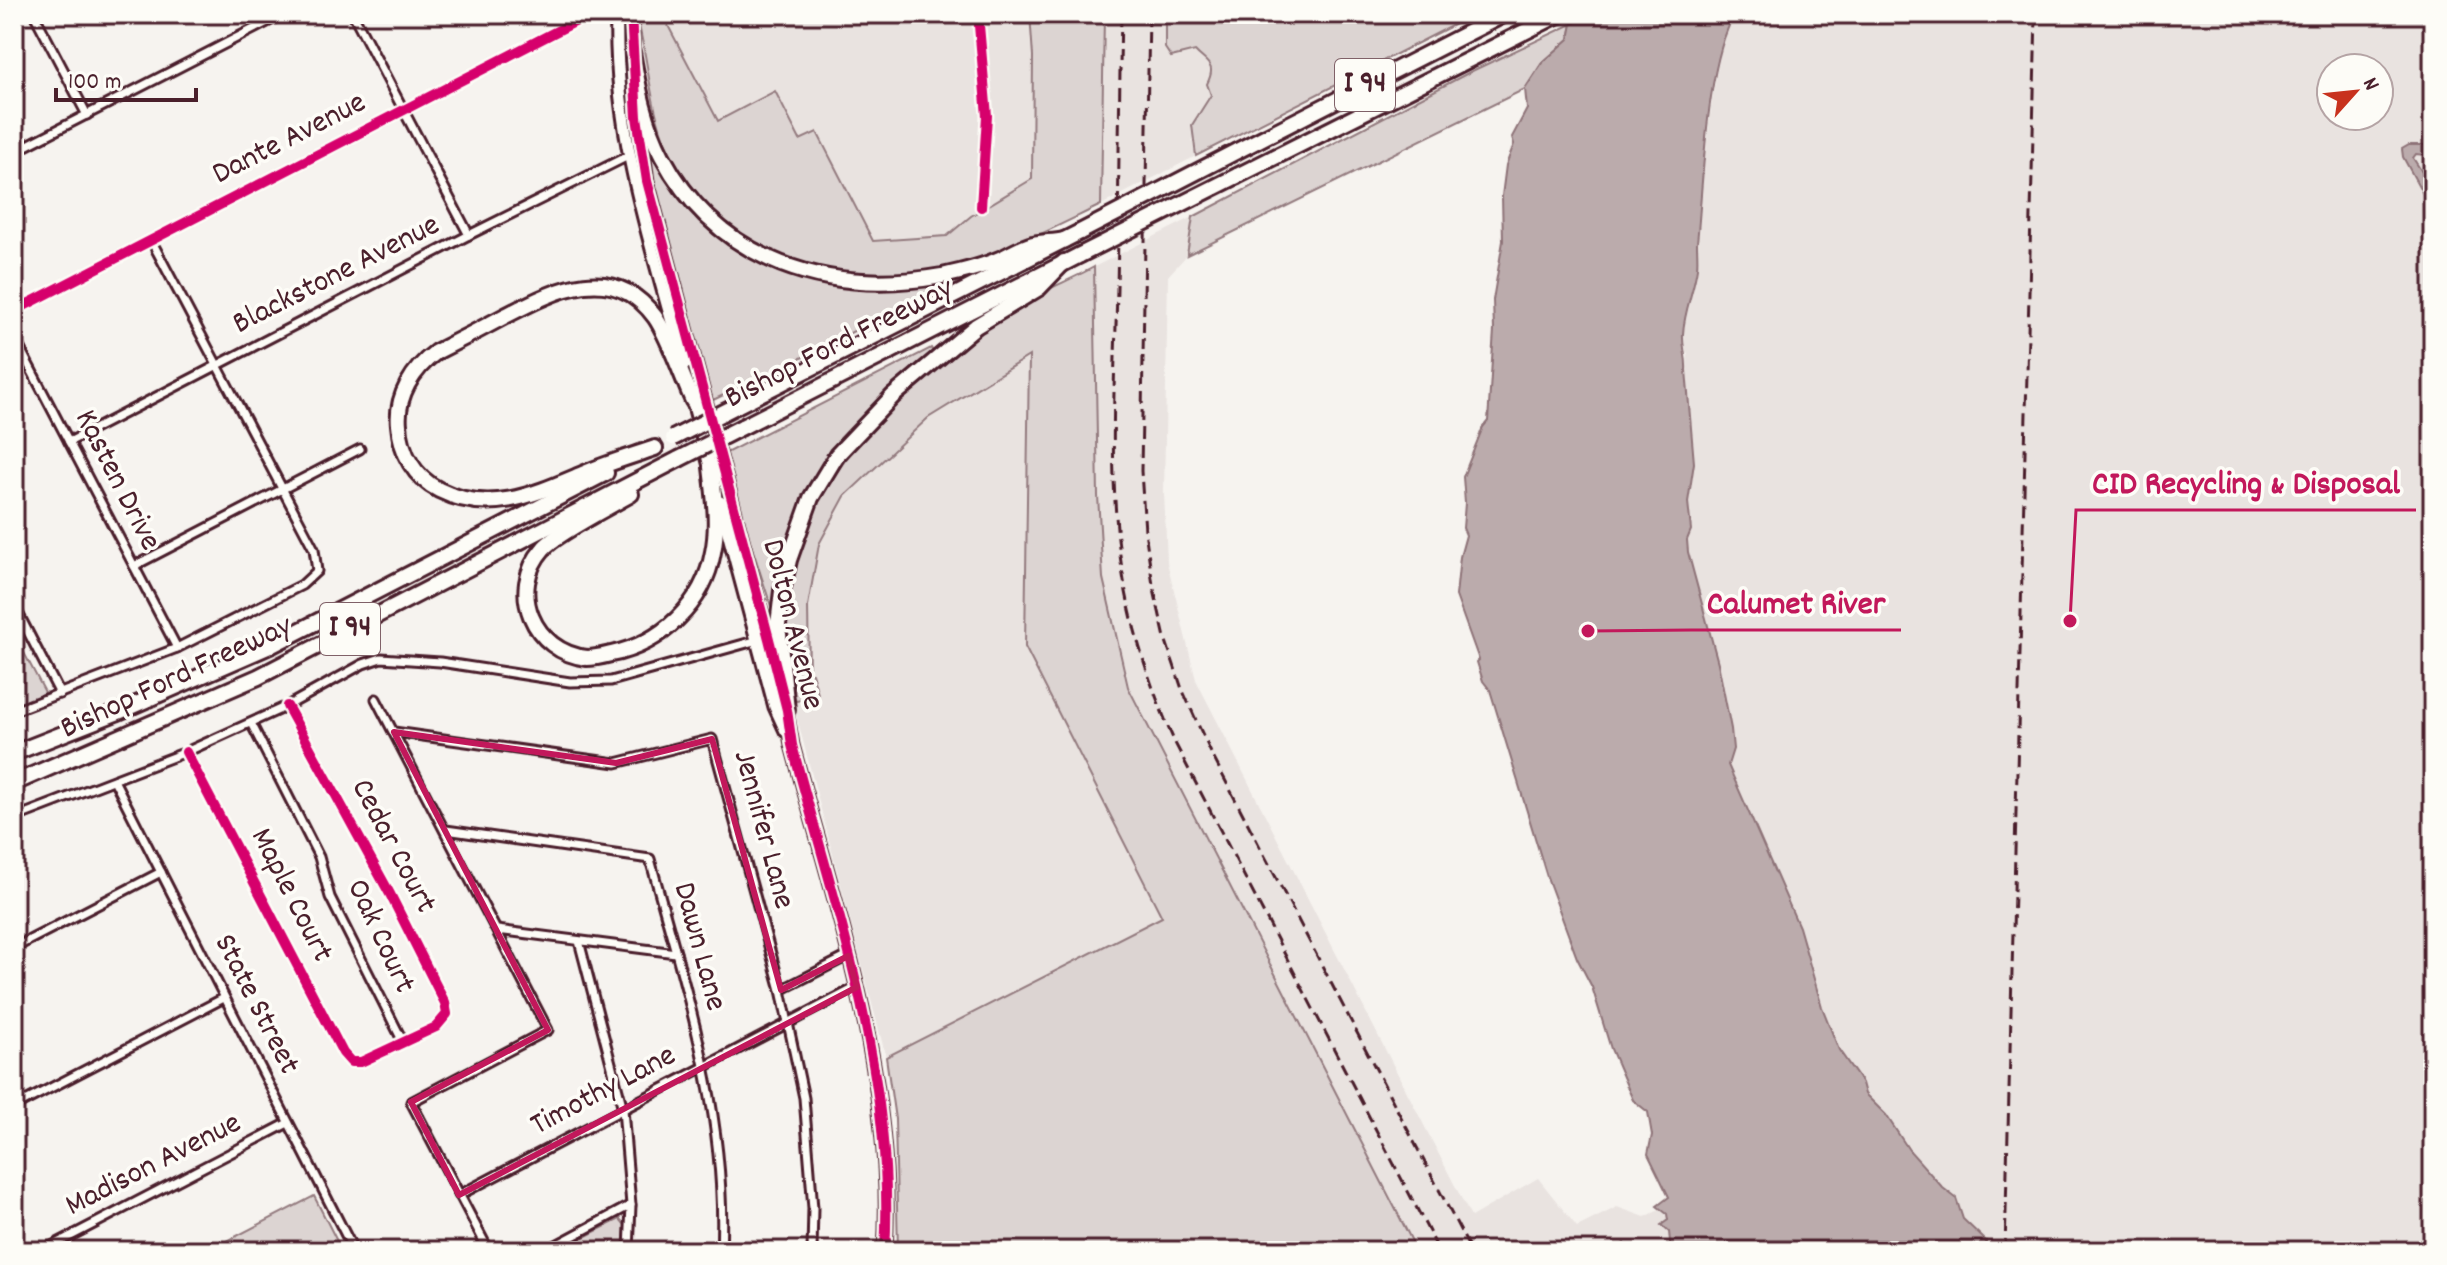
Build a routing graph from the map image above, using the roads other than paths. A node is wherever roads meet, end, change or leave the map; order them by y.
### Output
1 (34, 14) edge
2 (283, 14) edge
3 (353, 14) edge
4 (590, 14) edge
5 (617, 14) edge
6 (631, 14) edge
7 (978, 14) edge
8 (1560, 14) edge
9 (1499, 17) edge
10 (632, 52) junction
11 (403, 111) junction
12 (87, 115) junction
13 (14, 152) edge
14 (628, 156) junction
15 (981, 207) dead end
16 (469, 235) junction
17 (151, 240) junction
18 (1064, 240) junction
19 (1064, 262) junction
20 (14, 311) edge
21 (14, 337) edge
22 (216, 365) junction
23 (693, 401) junction
24 (69, 442) junction
25 (655, 448) junction
26 (360, 449) dead end
27 (665, 467) junction
28 (711, 467) junction
29 (282, 491) junction
30 (134, 566) junction
31 (14, 605) edge
32 (763, 638) junction
33 (177, 648) junction
34 (60, 694) junction
35 (376, 699) dead end
36 (287, 706) junction
37 (787, 710) junction
38 (14, 711) edge
39 (251, 723) junction
40 (394, 732) junction
41 (792, 745) junction
42 (186, 752) junction
43 (14, 753) edge
44 (114, 780) junction
45 (14, 783) edge
46 (14, 818) edge
47 (446, 830) junction
48 (161, 872) junction
49 (497, 930) junction
50 (579, 941) junction
51 (14, 948) edge
52 (676, 953) junction
53 (848, 956) junction
54 (857, 987) junction
55 (781, 990) junction
56 (224, 998) junction
57 (788, 1021) junction
58 (403, 1042) junction
59 (705, 1066) junction
60 (14, 1107) edge
61 (623, 1109) junction
62 (288, 1123) junction
63 (459, 1195) junction
64 (631, 1205) junction
65 (42, 1251) edge
66 (354, 1251) edge
67 (489, 1251) edge
68 (545, 1251) edge
69 (629, 1251) edge
70 (721, 1251) edge
71 (812, 1251) edge
72 (885, 1251) edge

1 - 12 street
2 - 12 street
3 - 11 street
4 - 11 street, Dante Avenue
5 - 14 street, Dolton Avenue
6 - 10 street, Dolton Avenue
7 - 15 street
8 - 19 highway, Bishop Ford Freeway / I 94, bridge
9 - 18 highway, Bishop Ford Freeway / I 94, bridge
10 - 18 highway
10 - 32 street, Dolton Avenue
11 - 16 street
11 - 17 street, Dante Avenue
12 - 13 street
14 - 16 street, Blackstone Avenue
14 - 23 street, Dolton Avenue
16 - 22 street, Blackstone Avenue
17 - 20 street, Dante Avenue
17 - 22 street
18 - 25 highway, Bishop Ford Freeway / I 94, bridge
19 - 27 highway, Bishop Ford Freeway / I 94, bridge
19 - 37 highway
21 - 24 street, Kasten Drive
22 - 24 street, Blackstone Avenue
22 - 29 street
23 - 25 highway
23 - 28 street, Dolton Avenue
24 - 30 street, Kasten Drive
25 - 43 highway, Bishop Ford Freeway / I 94
26 - 29 street
27 - 28 highway
27 - 45 highway, Bishop Ford Freeway / I 94
28 - 32 street, Dolton Avenue
29 - 30 street
29 - 33 street
30 - 33 street, Kasten Drive
31 - 34 street
32 - 36 street
32 - 37 street, Dolton Avenue
32 - 41 street, Dolton Avenue
33 - 34 street
34 - 38 street
35 - 40 street
36 - 39 street
36 - 58 street, Cedar Court
37 - 41 street, Dolton Avenue
39 - 42 street
39 - 58 street, Oak Court
40 - 47 street
40 - 55 street, Jennifer Lane
41 - 53 street, Dolton Avenue
42 - 44 street
42 - 58 street, Maple Court
44 - 46 street
44 - 48 street, State Street
47 - 49 street
47 - 52 street, Dawn Lane
48 - 51 street
48 - 56 street, State Street
49 - 50 street
49 - 63 street
50 - 52 street
50 - 61 street
52 - 59 street, Dawn Lane
53 - 54 street, Dolton Avenue
53 - 55 street
54 - 57 street, Timothy Lane
54 - 72 street, Dolton Avenue
55 - 57 street, Jennifer Lane
56 - 60 street
56 - 62 street, State Street
57 - 59 street, Timothy Lane
57 - 71 street, Jennifer Lane
59 - 61 street, Timothy Lane
59 - 70 street, Dawn Lane
61 - 63 street, Timothy Lane
61 - 64 street
62 - 65 street, Madison Avenue
62 - 66 street, State Street
63 - 67 street
64 - 68 street
64 - 69 street

